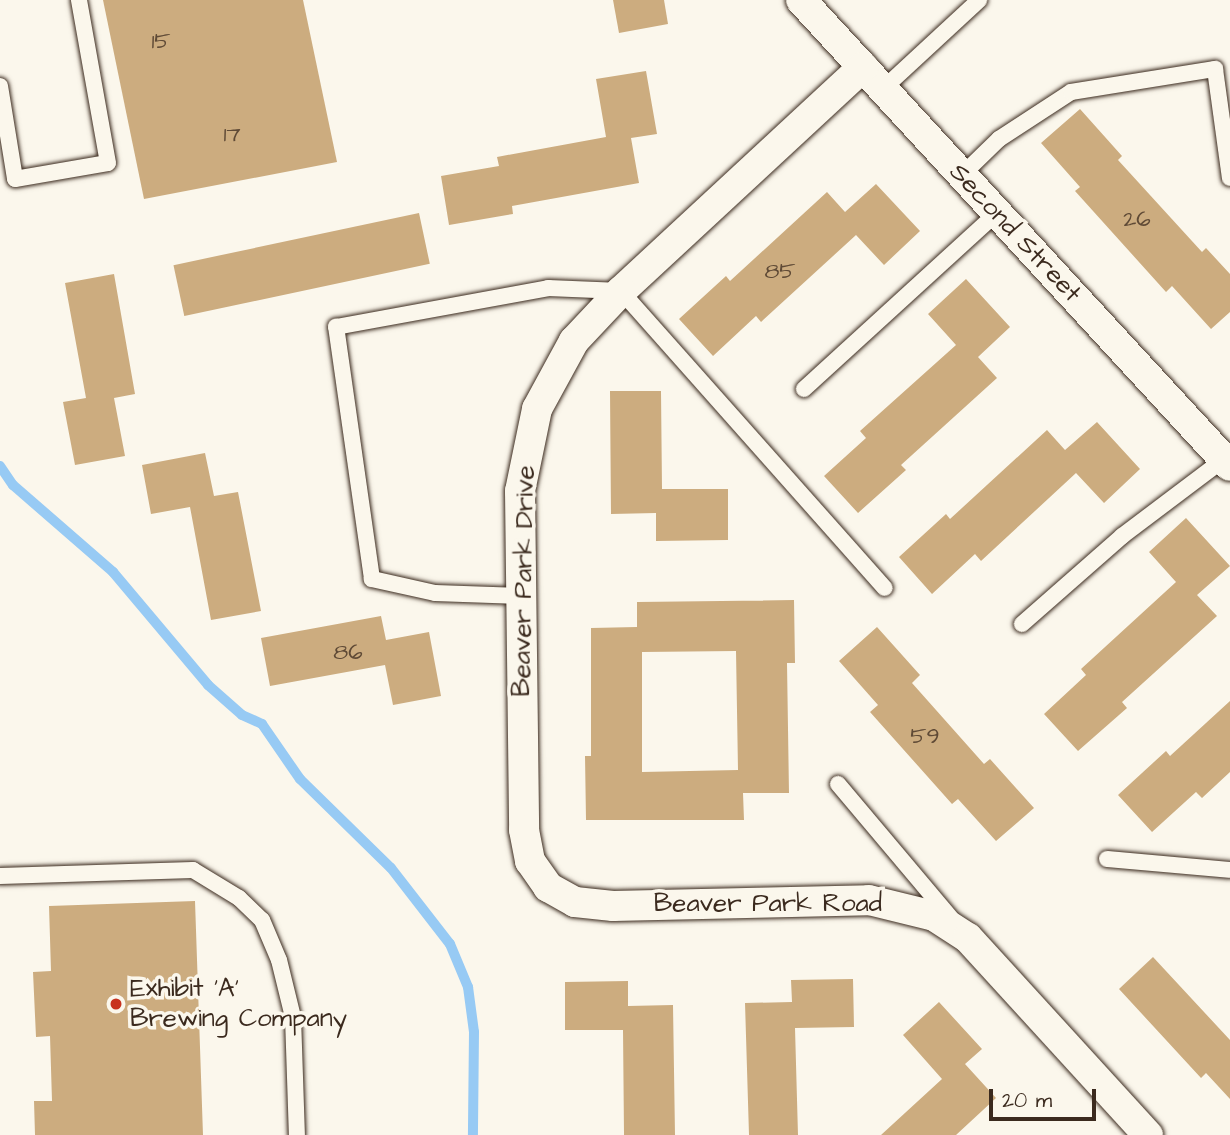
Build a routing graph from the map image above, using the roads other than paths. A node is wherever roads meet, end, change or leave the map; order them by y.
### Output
1 (79, 0) edge
2 (801, 0) edge
3 (979, 0) edge
4 (863, 67) junction
5 (0, 86) edge
6 (883, 89) junction
7 (962, 175) junction
8 (1230, 178) edge
9 (997, 213) junction
10 (621, 291) junction
11 (804, 389) dead end
12 (1228, 459) edge
13 (885, 588) dead end
14 (521, 596) junction
15 (1022, 624) dead end
16 (838, 784) dead end
17 (1107, 859) dead end
18 (1230, 870) edge
19 (0, 876) edge
20 (548, 887) joint
21 (968, 938) junction
22 (296, 1135) edge
23 (1148, 1135) edge

1 - 5 lane
2 - 4 street, Second Street
3 - 6 lane
4 - 6 street, Second Street
4 - 10 street, Beaver Park Drive
6 - 7 street, Second Street
7 - 8 lane
7 - 9 street, Second Street
9 - 11 lane
9 - 12 street, Second Street
10 - 13 lane
10 - 14 street, Beaver Park Drive
10 - 14 lane
12 - 15 lane
14 - 20 street, Beaver Park Drive
16 - 21 lane
17 - 18 lane
19 - 22 lane
20 - 21 street, Beaver Park Road
21 - 23 street, Beaver Park Road

